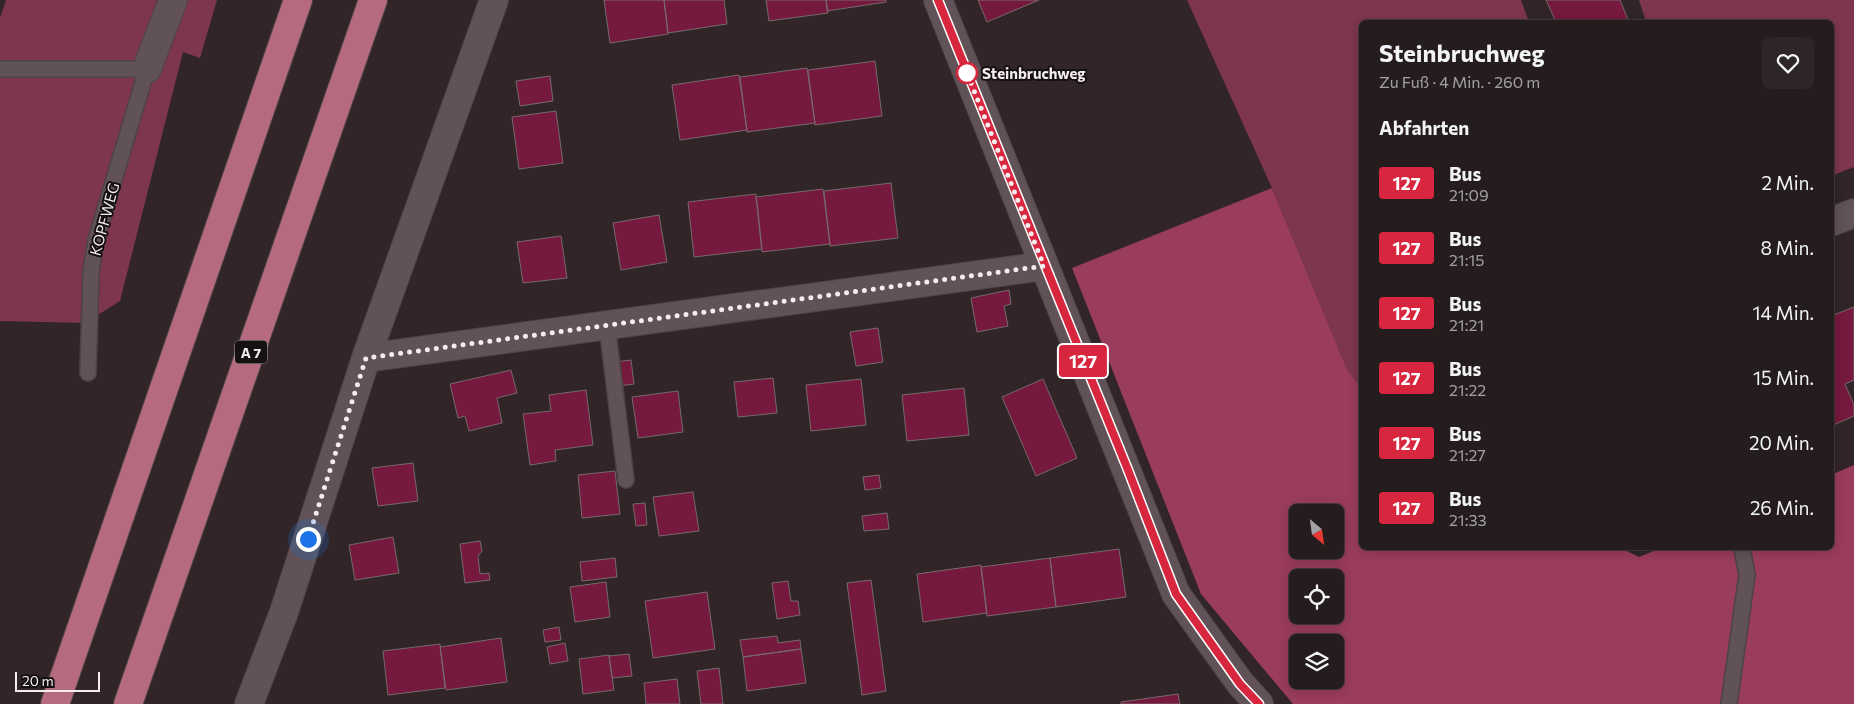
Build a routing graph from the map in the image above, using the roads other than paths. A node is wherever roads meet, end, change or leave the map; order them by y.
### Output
1 (173, 0) edge
2 (298, 0) edge
3 (373, 0) edge
4 (494, 0) edge
5 (938, 0) edge
6 (0, 69) edge
7 (147, 69) junction
8 (1854, 213) edge
9 (1834, 221) edge
10 (1044, 266) junction
11 (607, 325) junction
12 (366, 358) junction
13 (88, 373) dead end
14 (626, 480) dead end
15 (1742, 550) edge
16 (55, 704) edge
17 (128, 704) edge
18 (249, 704) edge
19 (1259, 704) edge
20 (1729, 704) edge

1 - 7 street
2 - 16 highway
3 - 17 highway, A 7
4 - 12 street
5 - 10 street
6 - 7 lane
7 - 13 lane, KOPFWEG
8 - 9 street
10 - 11 street
10 - 19 street
11 - 12 street
11 - 14 lane
12 - 18 street
15 - 20 lane

